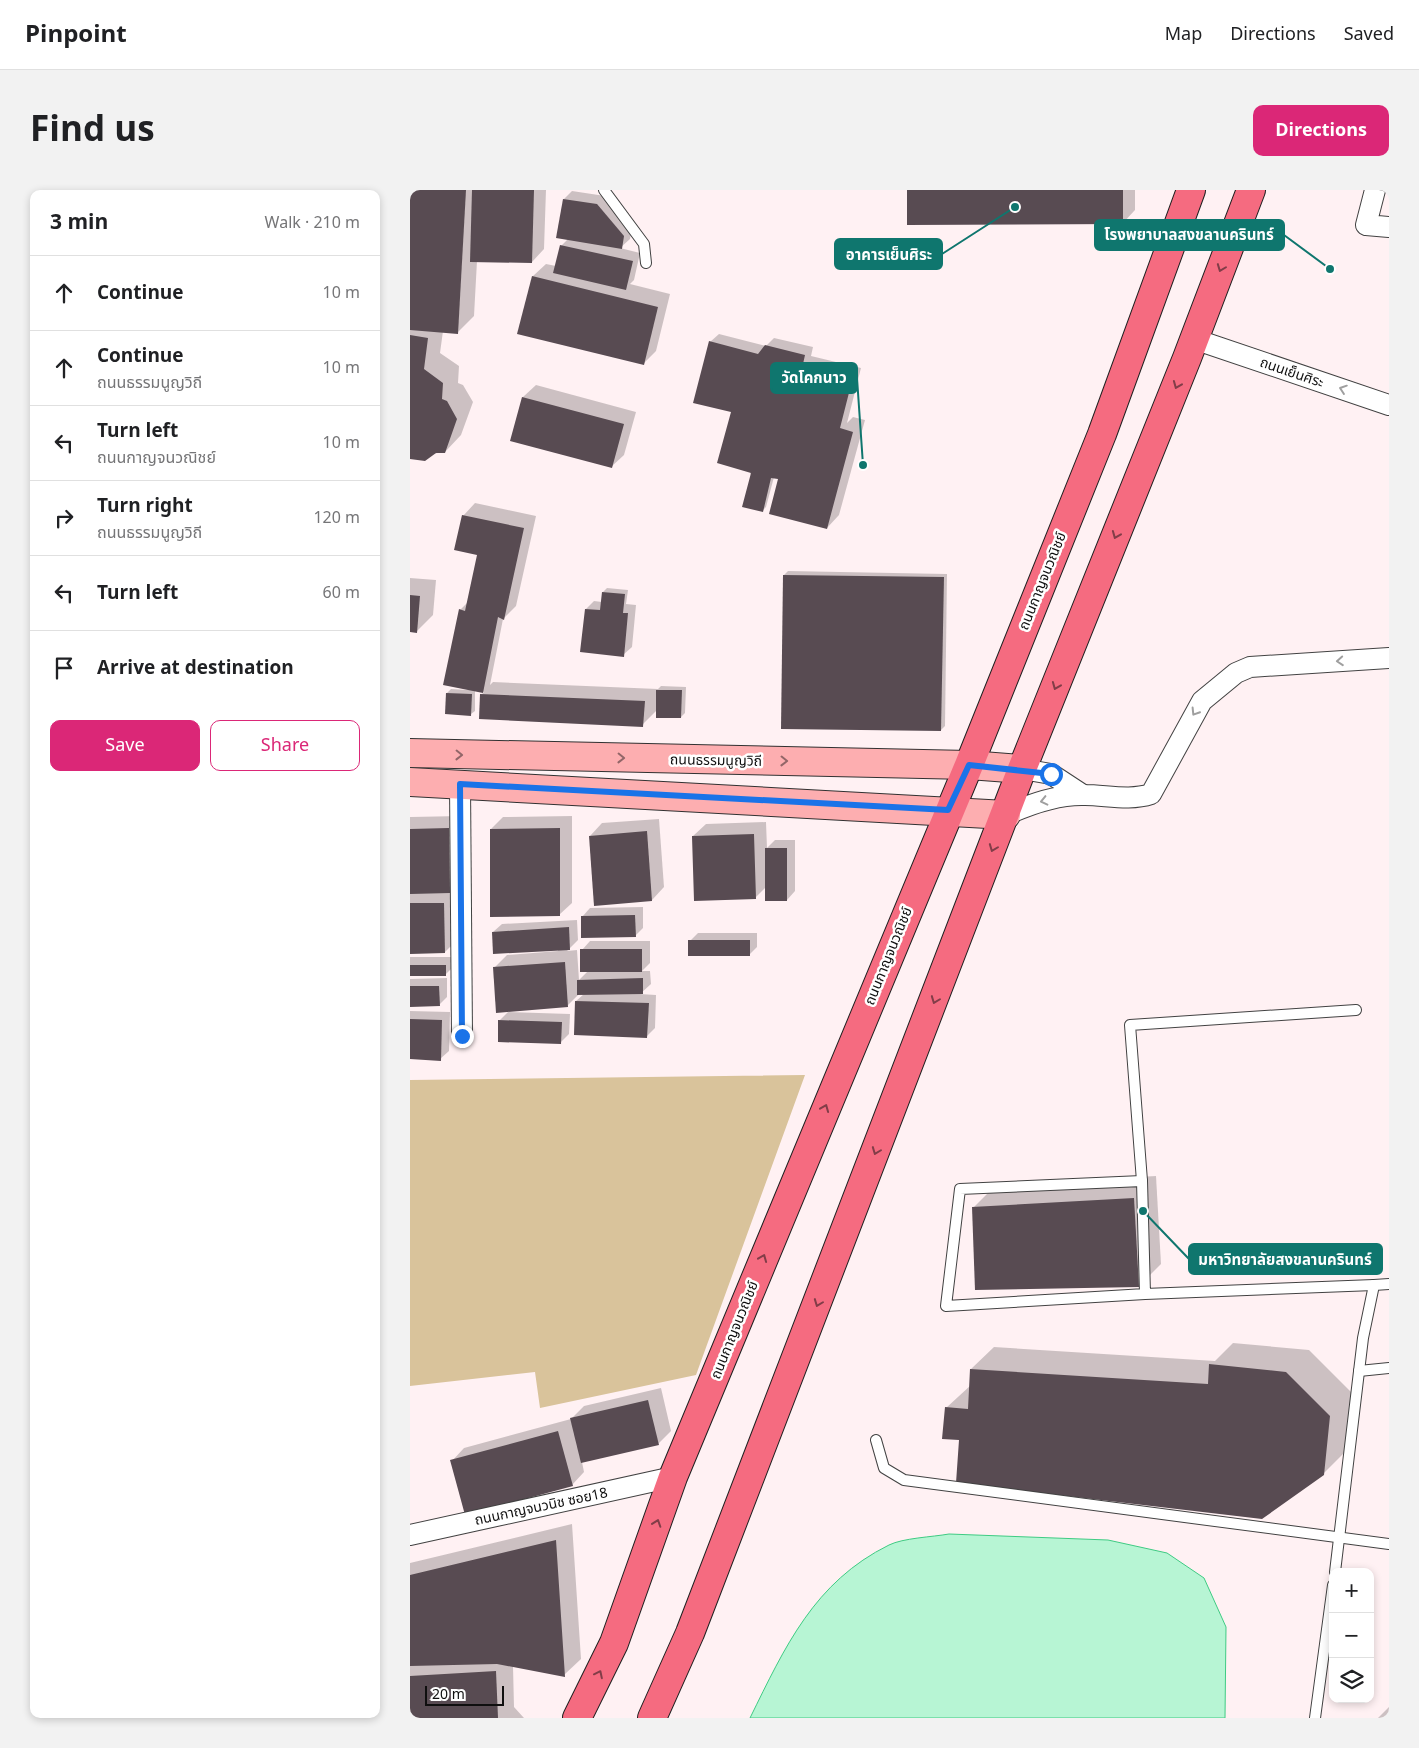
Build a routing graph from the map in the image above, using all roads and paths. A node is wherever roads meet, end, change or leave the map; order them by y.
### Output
1 (604, 190) edge
2 (1190, 190) edge
3 (1251, 190) edge
4 (1375, 190) edge
5 (1389, 227) edge
6 (646, 262) dead end
7 (1194, 339) junction
8 (1389, 405) edge
9 (1389, 658) edge
10 (410, 753) edge
11 (969, 765) junction
12 (1022, 769) junction
13 (410, 782) edge
14 (460, 784) junction
15 (1083, 795) junction
16 (948, 810) junction
17 (1006, 815) junction
18 (1356, 1010) dead end
19 (462, 1036) dead end
20 (1142, 1181) junction
21 (1389, 1284) edge
22 (1374, 1285) junction
23 (1145, 1294) junction
24 (1389, 1368) edge
25 (1359, 1372) junction
26 (876, 1440) dead end
27 (673, 1477) junction
28 (410, 1535) edge
29 (1339, 1539) junction
30 (1389, 1544) edge
31 (1335, 1568) edge
32 (1329, 1613) edge
33 (577, 1718) edge
34 (652, 1718) edge
35 (1315, 1718) edge

1 - 6 lane
2 - 11 main road, ถนนกาญจนวณิชย์
3 -> 7 main road
4 - 5 street
8 -> 7 street, ถนนเย็นศิระ
7 -> 12 main road
9 -> 15 street
10 -> 11 street, ถนนธรรมนูญวิถี
11 - 12 street, ถนนธรรมนูญวิถี
11 - 16 main road, ถนนกาญจนวณิชย์
12 - 15 street
12 - 17 main road
13 - 14 street
14 - 16 street
14 - 19 street
15 -> 17 street
16 - 17 street
27 -> 16 main road, ถนนกาญจนวณิชย์
17 -> 34 main road
18 - 20 lane
20 - 23 lane
20 - 23 lane
21 - 22 lane
22 - 23 lane
22 - 25 lane
24 - 25 lane
25 - 29 lane
26 - 29 lane
27 - 28 street, ถนนกาญจนวนิช ซอย18
33 -> 27 main road, ถนนกาญจนวณิชย์
29 - 30 lane
29 - 31 lane
32 - 35 lane

